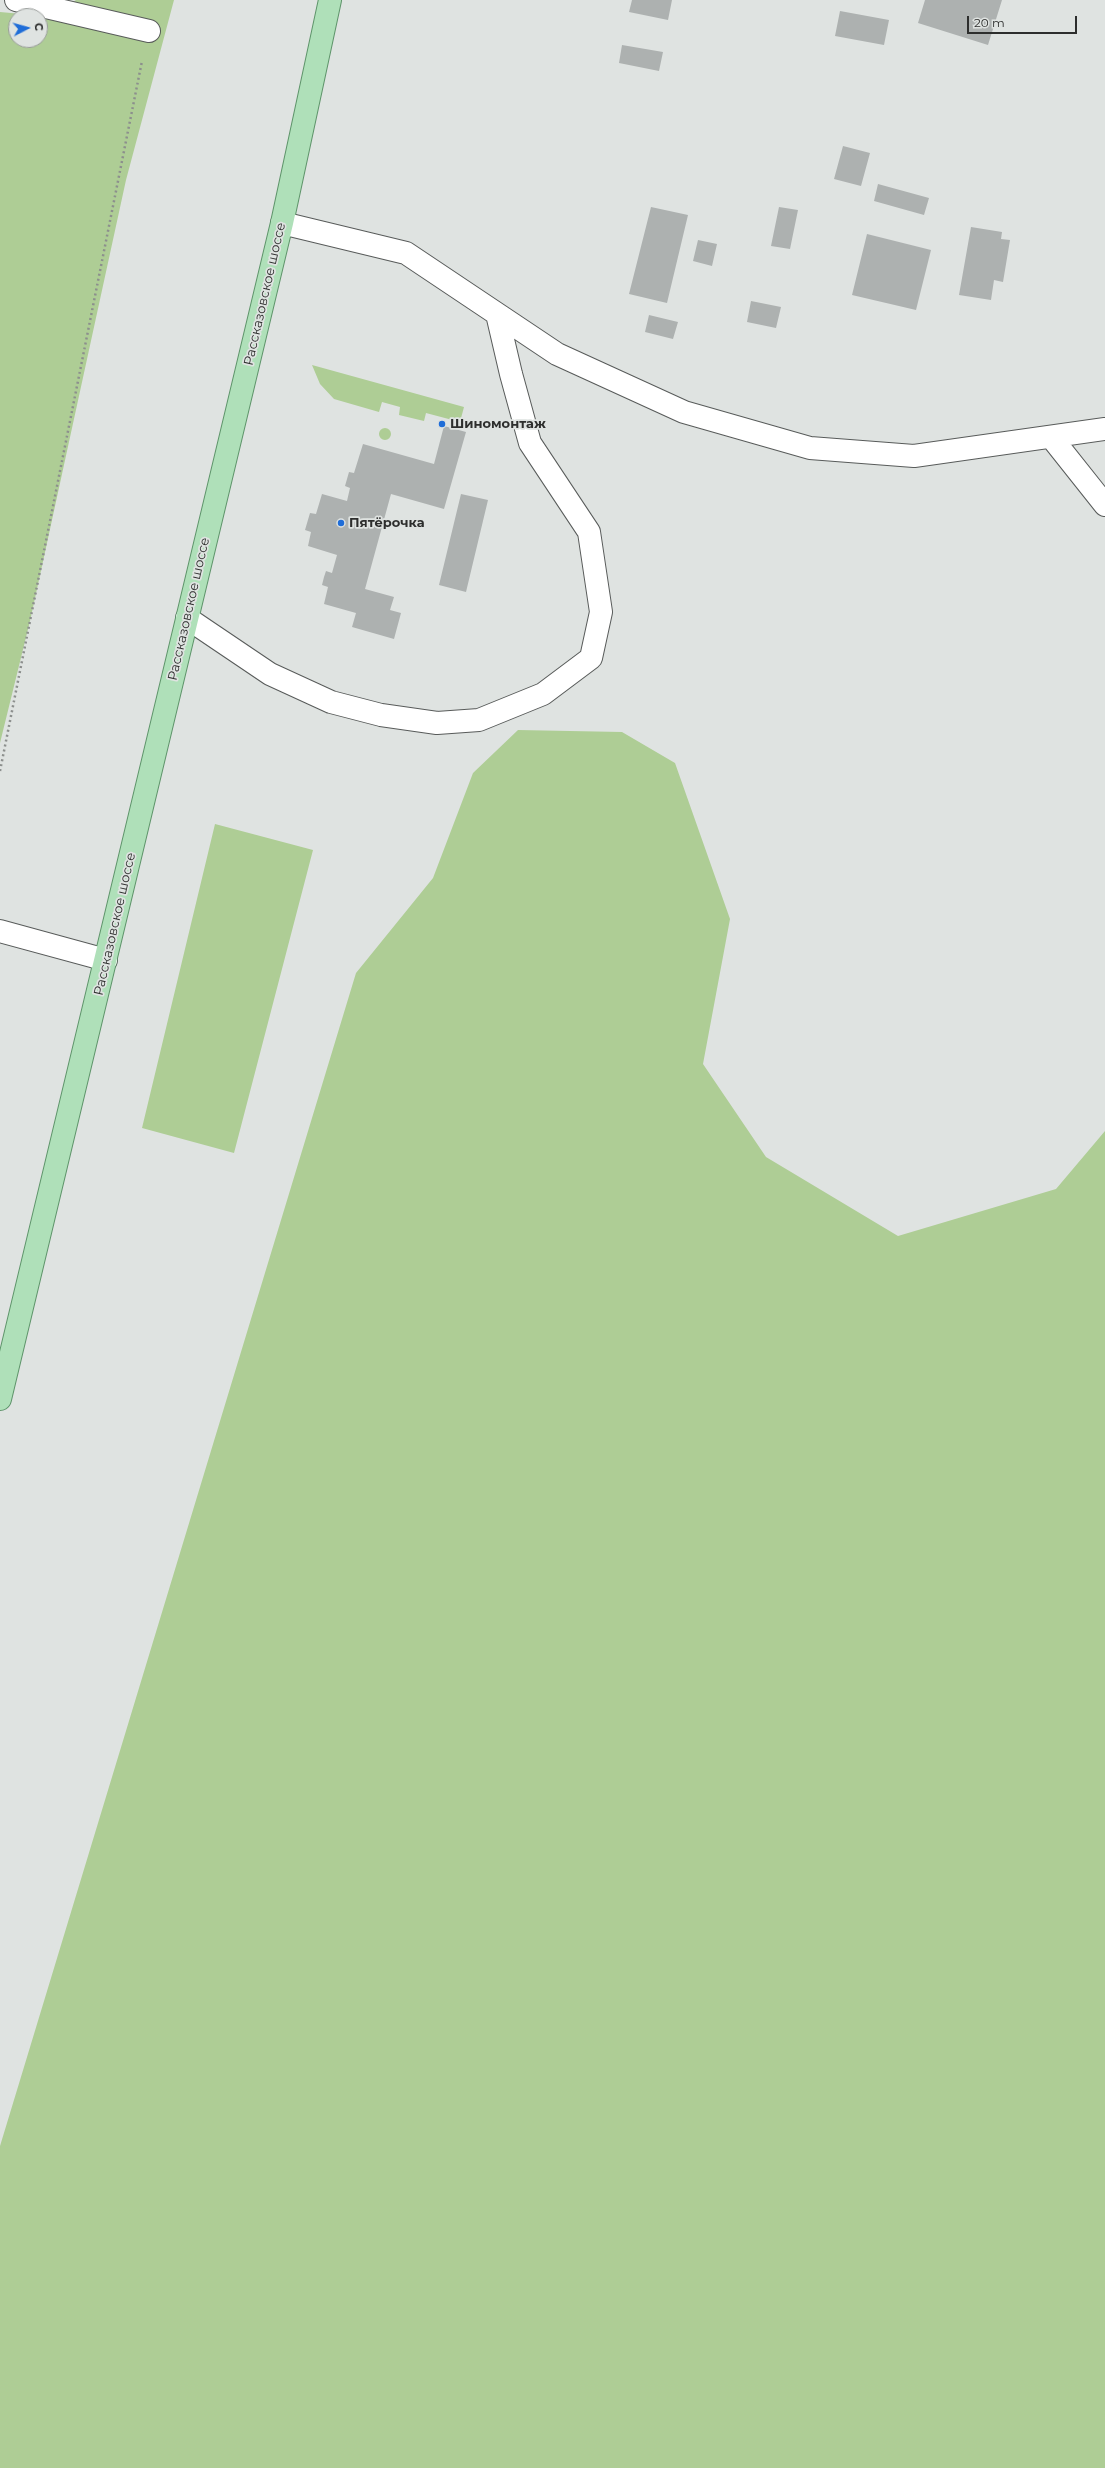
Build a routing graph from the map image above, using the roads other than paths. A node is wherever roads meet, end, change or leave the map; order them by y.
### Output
1 (16, 0) edge
2 (330, 0) edge
3 (148, 32) road end
4 (282, 223) junction
5 (498, 314) junction
6 (1105, 429) edge
7 (1051, 437) junction
8 (1105, 505) edge
9 (187, 618) junction
10 (0, 931) edge
11 (106, 960) junction
12 (0, 1399) edge

1 - 3 street
2 - 4 main road, Рассказовское шоссе
4 - 5 street
4 - 9 main road, Рассказовское шоссе
5 - 7 street
5 - 9 street
6 - 7 street
7 - 8 street
9 - 11 main road, Рассказовское шоссе
10 - 11 street
11 - 12 main road, Рассказовское шоссе

